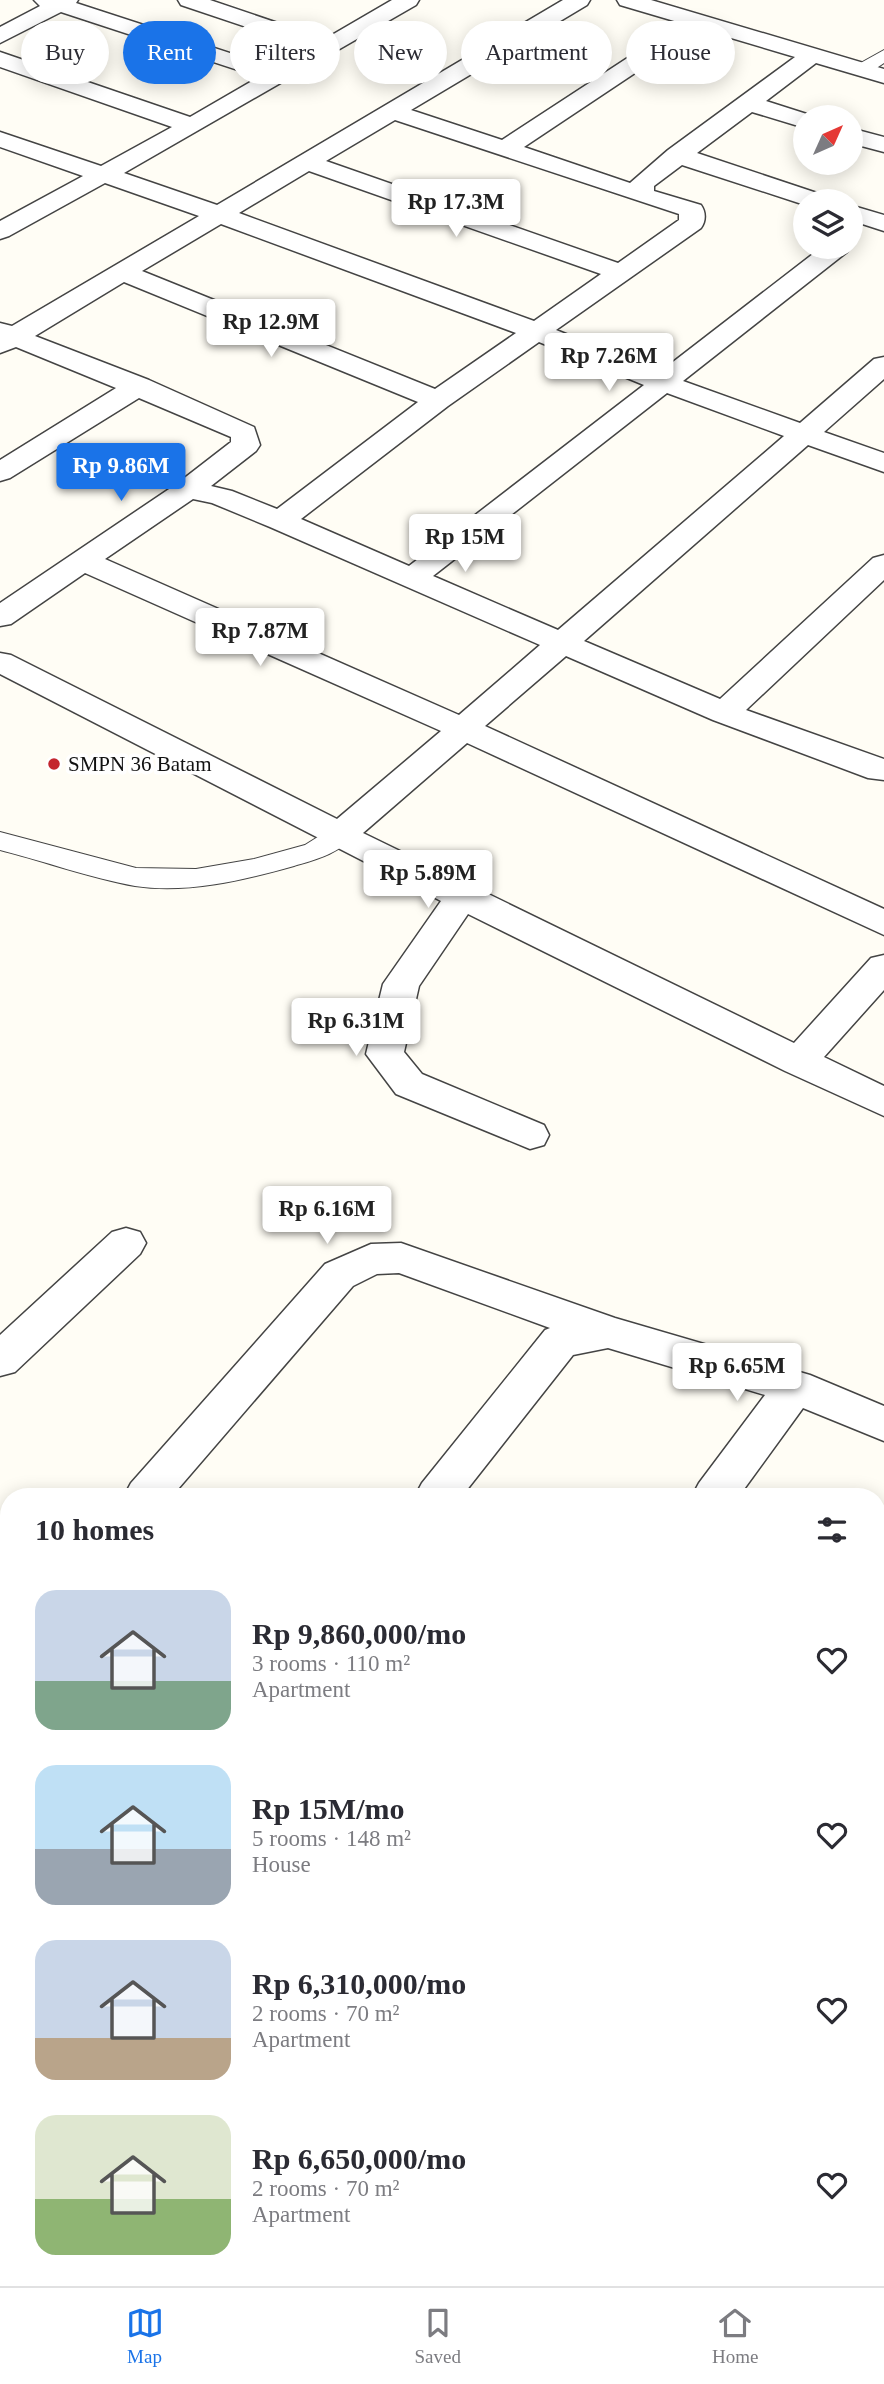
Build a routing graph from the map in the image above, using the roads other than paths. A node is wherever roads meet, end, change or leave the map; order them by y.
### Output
1 (189, 0) edge
2 (408, 0) edge
3 (579, 0) edge
4 (628, 0) edge
5 (57, 1) edge
6 (251, 21) edge
7 (698, 21) edge
8 (735, 32) edge
9 (0, 36) edge
10 (340, 39) edge
11 (813, 54) junction
12 (884, 55) edge
13 (0, 59) edge
14 (230, 60) edge
15 (626, 69) edge
16 (873, 72) edge
17 (260, 84) edge
18 (748, 103) junction
19 (392, 111) junction
20 (793, 117) edge
21 (192, 126) junction
22 (0, 139) edge
23 (863, 139) edge
24 (884, 145) edge
25 (505, 149) junction
26 (677, 155) junction
27 (306, 162) junction
28 (99, 175) junction
29 (793, 193) edge
30 (642, 195) junction
31 (218, 214) junction
32 (2, 228) edge
33 (822, 259) edge
34 (121, 272) junction
35 (622, 273) junction
36 (538, 332) junction
37 (4, 337) edge
38 (884, 365) edge
39 (662, 382) junction
40 (139, 386) junction
41 (438, 400) junction
42 (802, 435) junction
43 (884, 463) edge
44 (0, 471) edge
45 (188, 489) junction
46 (280, 521) junction
47 (81, 560) junction
48 (884, 564) edge
49 (411, 579) junction
50 (0, 617) edge
51 (564, 642) junction
52 (0, 662) edge
53 (724, 713) junction
54 (462, 728) junction
55 (884, 769) edge
56 (341, 834) junction
57 (0, 841) edge
58 (463, 897) junction
59 (884, 923) edge
60 (884, 967) edge
61 (798, 1062) junction
62 (884, 1102) edge
63 (530, 1135) dead end
64 (126, 1243) dead end
65 (608, 1332) junction
66 (0, 1360) edge
67 (795, 1387) junction
68 (884, 1424) edge
69 (153, 1488) edge
70 (443, 1488) edge
71 (720, 1488) edge

1 - 6 street
2 - 10 street
3 - 19 street
4 - 7 street
5 - 9 street
5 - 14 street
8 - 11 street
11 - 16 street
11 - 18 street
12 - 16 lane
13 - 21 street
15 - 25 street
17 - 21 street
18 - 20 street
18 - 26 street
19 - 25 street
19 - 27 street
21 - 28 street
22 - 28 street
23 - 24 street
25 - 30 street
26 - 29 street
26 - 30 street
27 - 31 street
27 - 35 street
28 - 31 street
28 - 32 street
30 - 35 street
31 - 34 street
31 - 36 street
33 - 39 street
34 - 37 street
34 - 41 street
35 - 36 street
36 - 39 street
36 - 41 street
37 - 40 street
38 - 42 street
39 - 42 street
39 - 49 street
40 - 44 street
40 - 45 street
41 - 46 street
42 - 43 street
42 - 51 street
45 - 46 street
45 - 47 street
46 - 49 street
47 - 50 street
47 - 54 street
48 - 53 street
49 - 51 street
51 - 53 street
51 - 54 street
52 - 56 street
53 - 55 street
54 - 56 street
54 - 59 street
56 - 57 lane
56 - 58 street
58 - 61 street
58 - 63 street
60 - 61 street
61 - 62 street
64 - 66 street
65 - 67 street
65 - 69 street
65 - 70 street
67 - 68 street
67 - 71 street

